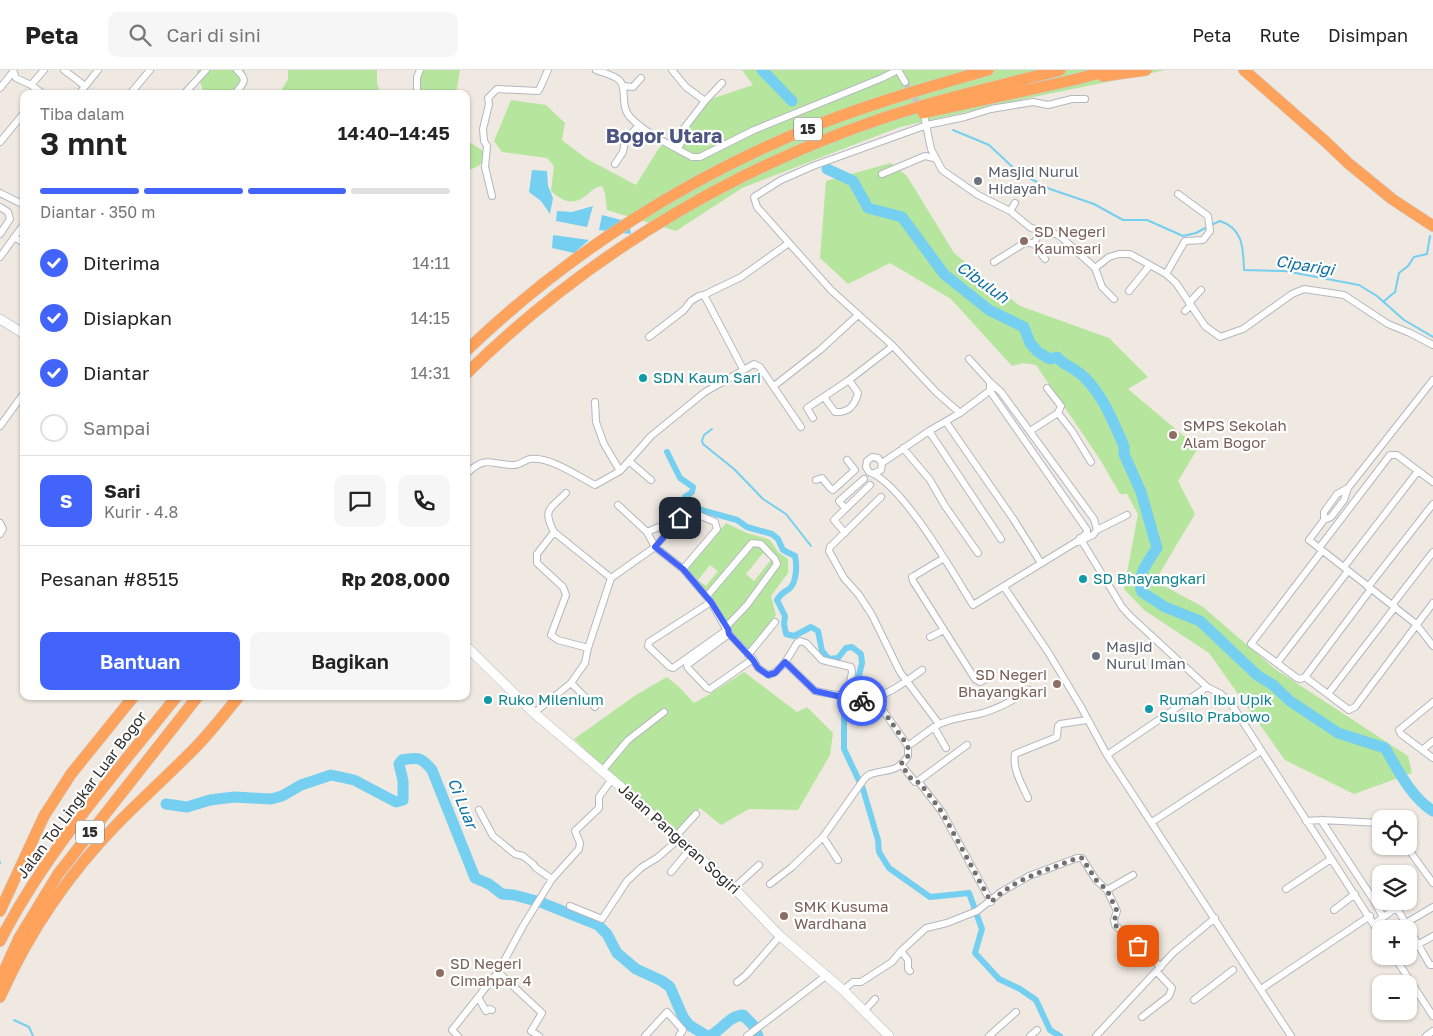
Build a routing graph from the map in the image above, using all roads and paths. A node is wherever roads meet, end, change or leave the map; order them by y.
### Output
1 (44, 70) edge
2 (64, 70) edge
3 (98, 70) edge
4 (150, 70) edge
5 (206, 70) edge
6 (237, 70) edge
7 (420, 70) edge
8 (548, 70) edge
9 (596, 70) edge
10 (672, 70) edge
11 (898, 70) edge
12 (988, 70) edge
13 (1060, 70) edge
14 (1111, 70) edge
15 (1146, 70) edge
16 (1244, 70) edge
17 (13, 71) edge
18 (607, 72) edge
19 (641, 78) dead end
20 (1074, 80) junction
21 (905, 82) tunnel mouth
22 (722, 83) dead end
23 (31, 85) junction
24 (86, 86) junction
25 (623, 86) junction
26 (0, 88) edge
27 (38, 90) edge
28 (82, 90) edge
29 (133, 90) edge
30 (188, 90) edge
31 (238, 90) edge
32 (417, 90) edge
33 (1085, 99) dead end
34 (705, 101) junction
35 (924, 115) tunnel mouth
36 (20, 118) edge
37 (639, 124) junction
38 (927, 125) junction
39 (860, 126) junction
40 (0, 142) edge
41 (678, 149) junction
42 (934, 158) junction
43 (616, 164) dead end
44 (882, 174) dead end
45 (0, 193) edge
46 (1178, 194) dead end
47 (492, 196) dead end
48 (20, 203) edge
49 (1016, 203) dead end
50 (0, 207) edge
51 (1010, 211) junction
52 (1433, 226) edge
53 (20, 229) edge
54 (1040, 231) junction
55 (0, 234) edge
56 (14, 237) junction
57 (20, 241) edge
58 (789, 243) junction
59 (1034, 244) junction
60 (0, 257) edge
61 (1045, 258) dead end
62 (994, 262) dead end
63 (1150, 265) junction
64 (1095, 268) junction
65 (1166, 274) junction
66 (1202, 290) dead end
67 (1129, 291) dead end
68 (704, 296) junction
69 (1114, 299) dead end
70 (1190, 304) junction
71 (1185, 311) dead end
72 (858, 315) junction
73 (0, 319) edge
74 (20, 332) edge
75 (649, 337) dead end
76 (1433, 345) edge
77 (893, 346) junction
78 (470, 347) edge
79 (969, 359) dead end
80 (743, 368) junction
81 (470, 370) edge
82 (849, 380) junction
83 (1433, 380) edge
84 (774, 386) junction
85 (992, 386) junction
86 (1048, 388) dead end
87 (824, 397) junction
88 (20, 398) edge
89 (595, 402) dead end
90 (960, 413) junction
91 (1058, 413) junction
92 (813, 418) dead end
93 (946, 422) junction
94 (0, 426) edge
95 (801, 428) dead end
96 (929, 431) junction
97 (1030, 431) junction
98 (903, 448) junction
99 (847, 460) dead end
100 (630, 462) junction
101 (1091, 462) dead end
102 (882, 463) junction
103 (470, 470) edge
104 (1418, 471) junction
105 (620, 472) junction
106 (875, 473) junction
107 (864, 479) dead end
108 (651, 480) dead end
109 (816, 480) dead end
110 (1433, 482) edge
111 (870, 485) dead end
112 (835, 488) junction
113 (566, 493) dead end
114 (843, 496) junction
115 (881, 497) dead end
116 (1433, 504) edge
117 (618, 505) dead end
118 (845, 508) junction
119 (1127, 515) dead end
120 (680, 518) junction
121 (0, 523) edge
122 (1097, 530) junction
123 (554, 532) junction
124 (646, 532) junction
125 (845, 533) junction
126 (0, 534) edge
127 (1001, 539) dead end
128 (1079, 540) junction
129 (655, 547) junction
130 (1321, 550) junction
131 (1433, 552) edge
132 (978, 553) dead end
133 (944, 558) junction
134 (1041, 562) junction
135 (683, 569) junction
136 (1346, 569) junction
137 (611, 578) junction
138 (1004, 587) junction
139 (1370, 588) junction
140 (709, 599) junction
141 (1433, 603) edge
142 (1394, 606) junction
143 (775, 622) dead end
144 (1416, 624) junction
145 (727, 630) junction
146 (944, 630) junction
147 (930, 637) dead end
148 (1433, 646) edge
149 (588, 648) junction
150 (470, 650) edge
151 (750, 657) junction
152 (785, 662) junction
153 (1277, 663) junction
154 (922, 670) dead end
155 (990, 676) dead end
156 (1305, 677) junction
157 (906, 681) junction
158 (571, 683) junction
159 (1207, 687) junction
160 (1029, 690) dead end
161 (1328, 694) junction
162 (875, 699) junction
163 (131, 700) edge
164 (174, 700) edge
165 (195, 700) edge
166 (236, 700) edge
167 (848, 700) junction
168 (1433, 702) edge
169 (595, 706) dead end
170 (664, 712) dead end
171 (534, 713) junction
172 (1087, 720) junction
173 (936, 725) junction
174 (1433, 741) edge
175 (966, 745) dead end
176 (908, 746) junction
177 (946, 748) dead end
178 (1422, 750) junction
179 (1261, 751) junction
180 (1107, 754) junction
181 (1433, 758) edge
182 (901, 764) junction
183 (602, 771) junction
184 (612, 779) junction
185 (918, 781) junction
186 (1028, 798) dead end
187 (479, 810) dead end
188 (696, 814) dead end
189 (1321, 820) junction
190 (1306, 821) junction
191 (1152, 822) junction
192 (1372, 823) edge
193 (677, 837) junction
194 (822, 837) junction
195 (1336, 845) junction
196 (690, 849) junction
197 (1326, 852) junction
198 (1413, 855) edge
199 (1331, 859) junction
200 (838, 860) dead end
201 (759, 865) dead end
202 (671, 872) dead end
203 (1133, 875) dead end
204 (552, 879) junction
205 (1360, 881) junction
206 (1433, 883) edge
207 (770, 884) dead end
208 (734, 888) junction
209 (1350, 888) junction
210 (1286, 889) dead end
211 (1107, 890) junction
212 (1355, 894) junction
213 (991, 902) junction
214 (570, 906) dead end
215 (1433, 907) edge
216 (1334, 910) dead end
217 (0, 911) edge
218 (1370, 916) junction
219 (1382, 917) junction
220 (1215, 918) junction
221 (1372, 920) edge
222 (1379, 920) edge
223 (1404, 920) edge
224 (1411, 920) edge
225 (780, 936) junction
226 (1433, 936) edge
227 (0, 941) edge
228 (1417, 941) edge
229 (1419, 944) junction
230 (901, 951) junction
231 (1400, 965) edge
232 (1433, 965) edge
233 (1159, 969) junction
234 (1233, 970) dead end
235 (910, 971) dead end
236 (498, 972) junction
237 (827, 975) junction
238 (0, 980) edge
239 (737, 982) dead end
240 (1261, 989) junction
241 (843, 990) junction
242 (0, 997) edge
243 (478, 997) junction
244 (875, 999) dead end
245 (1194, 1000) dead end
246 (492, 1010) dead end
247 (864, 1011) junction
248 (1016, 1012) dead end
249 (1433, 1016) edge
250 (1142, 1017) dead end
251 (1037, 1030) dead end
252 (1433, 1031) edge
253 (536, 1035) edge
254 (749, 1035) edge
255 (458, 1036) edge
256 (645, 1036) edge
257 (679, 1036) edge
258 (889, 1036) edge
259 (990, 1036) edge
260 (1030, 1036) edge
261 (1096, 1036) edge
262 (1291, 1036) edge
263 (1426, 1036) edge

1 - 23 street
2 - 24 street
3 - 24 street
4 - 29 street
5 - 30 street
6 - 31 street
7 - 32 street
8 - 47 street
9 - 18 street
10 - 34 street
11 - 21 street
11 - 41 street
12 - 78 highway, 15
13 - 39 highway, 15
14 - 20 highway
15 - 20 highway
16 - 52 highway
17 - 23 street
17 - 26 street
18 - 25 street
19 - 25 street
20 - 39 highway
22 - 34 street
23 - 27 street
24 - 28 street
25 - 37 street
33 - 38 street
34 - 41 street
35 - 38 street
36 - 40 street
37 - 41 street
37 - 43 street
38 - 42 street
38 - 58 street
39 - 81 highway, 15
42 - 44 street
42 - 51 street
45 - 48 street
46 - 65 street
49 - 51 street
50 - 55 street
51 - 54 street
53 - 56 street
54 - 59 street
54 - 64 street
56 - 57 street
56 - 60 street
58 - 68 street
58 - 72 street
59 - 61 street
59 - 62 street
63 - 64 street
63 - 65 street
63 - 67 street
64 - 69 street
65 - 70 street
66 - 70 street
68 - 75 street
68 - 80 street
70 - 71 street
70 - 76 street
72 - 77 street
72 - 84 street
73 - 74 street
77 - 82 street
77 - 90 street
79 - 85 street
80 - 84 street
80 - 100 street
82 - 87 street
82 - 87 street
83 - 130 street
84 - 95 street
85 - 90 street
85 - 97 street
85 - 128 street
86 - 91 street
87 - 92 street
88 - 94 street
89 - 105 street
90 - 93 street
91 - 97 street
91 - 101 street
93 - 96 street
93 - 134 street
96 - 98 street
96 - 127 street
97 - 122 street
98 - 102 street
98 - 132 street
99 - 112 street
100 - 105 street
100 - 108 street
102 - 106 street
102 - 106 street
103 - 105 street
104 - 110 street
104 - 130 street
104 - 136 street
106 - 133 street
107 - 114 street
109 - 112 street
111 - 118 street
112 - 114 street
113 - 123 street
114 - 118 street
115 - 125 street
116 - 139 street
117 - 124 street
118 - 125 street
119 - 122 street
120 - 124 street
120 - 129 street
120 - 135 street
121 - 126 street
122 - 128 street
123 - 137 street
123 - 149 street
124 - 129 street
125 - 157 street
128 - 134 street
128 - 159 street
129 - 135 street
129 - 137 street
130 - 136 street
130 - 153 street
131 - 142 street
133 - 138 street
133 - 146 street
134 - 138 street
135 - 140 street
136 - 139 street
136 - 153 street
137 - 149 street
138 - 172 street
139 - 142 street
139 - 156 street
140 - 145 street
140 - 145 street
140 - 145 street
141 - 144 street
142 - 144 street
142 - 161 street
143 - 151 street
144 - 148 street
144 - 161 street
145 - 151 street
145 - 151 street
146 - 147 street
146 - 155 street
149 - 158 street
150 - 171 street, Jalan Pangeran Sogiri
151 - 152 street
152 - 167 street
152 - 167 street
153 - 156 street
154 - 157 street
156 - 161 street
157 - 162 street
157 - 173 street
158 - 169 street
158 - 171 street
159 - 179 street
159 - 180 street
160 - 173 street
162 - 167 street
162 - 176 street
163 - 217 highway
164 - 227 highway, Jalan Tol Lingkar Luar Bogor / 15
165 - 238 highway, Jalan Tol Lingkar Luar Bogor / 15
166 - 242 highway
168 - 178 street
170 - 183 street
171 - 183 street, Jalan Pangeran Sogiri
172 - 180 street
172 - 186 street
173 - 176 street
173 - 177 street
174 - 178 street
175 - 185 street
176 - 182 street
178 - 181 street
179 - 190 street
179 - 191 street
180 - 191 street
182 - 185 street
182 - 194 street
183 - 184 street, Jalan Pangeran Sogiri
184 - 193 street, Jalan Pangeran Sogiri
184 - 204 street
185 - 213 street
187 - 204 street
188 - 193 street
189 - 190 street
189 - 192 street
189 - 195 street
190 - 197 street
191 - 220 street
193 - 196 street, Jalan Pangeran Sogiri
193 - 214 street
194 - 200 street
194 - 207 street
195 - 197 street
195 - 205 street
196 - 202 street
196 - 208 street, Jalan Pangeran Sogiri
197 - 199 street
198 - 206 street
199 - 209 street
199 - 210 street
201 - 208 street
203 - 211 street
204 - 236 street
205 - 209 street
205 - 219 street
208 - 225 street, Jalan Pangeran Sogiri
209 - 212 street
211 - 213 street
211 - 233 street
212 - 216 street
212 - 218 street
213 - 230 street
215 - 224 street
218 - 221 street
218 - 240 street
219 - 222 street
219 - 223 street
220 - 233 street
220 - 240 street
225 - 237 street, Jalan Pangeran Sogiri
225 - 239 street
226 - 229 street
228 - 229 street
229 - 232 street
230 - 235 street
230 - 241 street
231 - 249 street
233 - 250 street
233 - 261 street
234 - 245 street
236 - 243 street
236 - 253 street
237 - 241 street, Jalan Pangeran Sogiri
237 - 254 street
240 - 262 street
241 - 247 street, Jalan Pangeran Sogiri
243 - 246 street
243 - 255 street
244 - 247 street
247 - 258 street, Jalan Pangeran Sogiri
248 - 259 street
251 - 260 street
252 - 263 street
256 - 257 street

